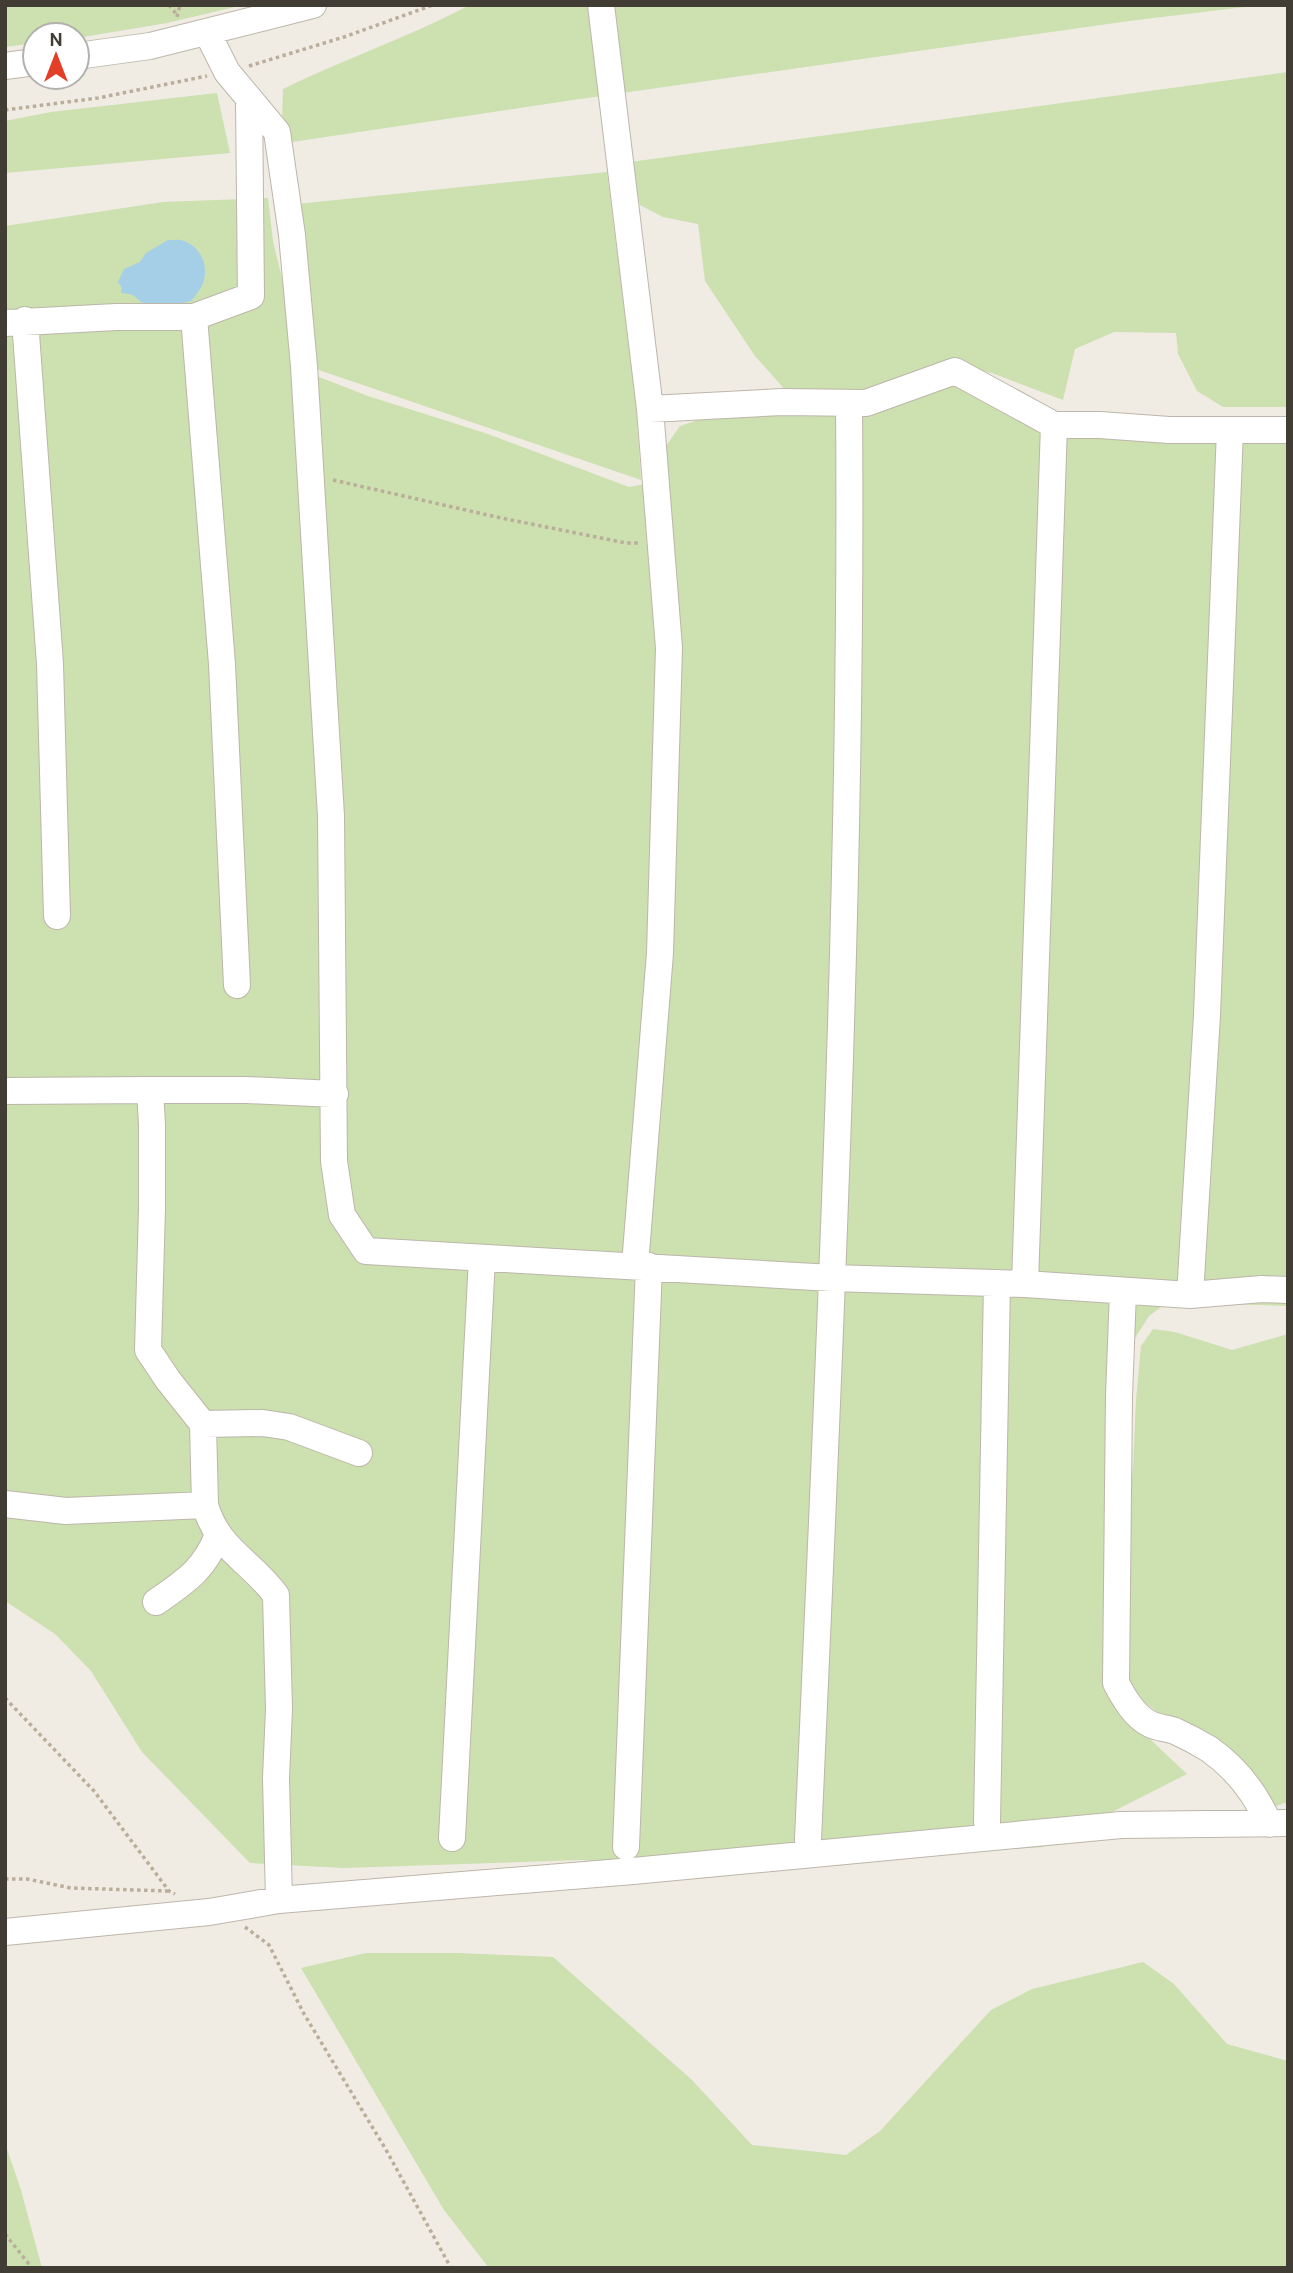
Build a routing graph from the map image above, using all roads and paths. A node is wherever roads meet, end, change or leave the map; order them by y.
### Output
1 (169, 5) edge
2 (313, 5) edge
3 (601, 5) edge
4 (178, 16) dead end
5 (207, 32) junction
6 (91, 54) edge
7 (249, 101) junction
8 (194, 317) junction
9 (15, 321) edge
10 (849, 403) junction
11 (650, 409) junction
12 (1054, 425) junction
13 (1230, 430) junction
14 (1288, 430) edge
15 (311, 475) junction
16 (660, 544) junction
17 (57, 916) dead end
18 (237, 985) dead end
19 (149, 1090) junction
20 (5, 1091) edge
21 (335, 1094) junction
22 (482, 1258) junction
23 (642, 1266) junction
24 (832, 1278) junction
25 (997, 1283) junction
26 (1025, 1284) junction
27 (1288, 1290) edge
28 (1123, 1291) junction
29 (1190, 1295) junction
30 (203, 1424) junction
31 (359, 1453) dead end
32 (5, 1504) edge
33 (205, 1505) junction
34 (218, 1535) junction
35 (156, 1602) dead end
36 (5, 1698) edge
37 (987, 1822) dead end
38 (1278, 1823) edge
39 (452, 1838) dead end
40 (808, 1840) dead end
41 (626, 1847) dead end
42 (5, 1879) edge
43 (169, 1891) junction
44 (179, 1896) dead end
45 (279, 1900) junction
46 (242, 1925) dead end
47 (5, 1932) edge
48 (5, 2234) edge
49 (32, 2268) edge
50 (451, 2268) edge

1 - 4 path
2 - 5 street
3 - 11 street
5 - 6 street
5 - 7 street
7 - 8 street
7 - 15 street
8 - 9 street
8 - 18 street
9 - 17 street
10 - 11 street
10 - 12 street
10 - 24 street
11 - 16 street
12 - 13 street
12 - 26 street
13 - 14 street
13 - 29 street
15 - 16 path
15 - 21 street
16 - 23 street
19 - 20 street
19 - 21 street
19 - 30 street
21 - 22 street
22 - 23 street
22 - 39 street
23 - 24 street
23 - 41 street
24 - 25 street
24 - 40 street
25 - 26 street
25 - 37 street
26 - 28 street
27 - 29 street
28 - 29 street
28 - 38 street
30 - 31 street
30 - 33 street
32 - 33 street
33 - 34 street
34 - 35 street
34 - 45 street
36 - 43 path
38 - 45 street
42 - 43 path
43 - 44 path
45 - 47 street
46 - 50 path
48 - 49 path

